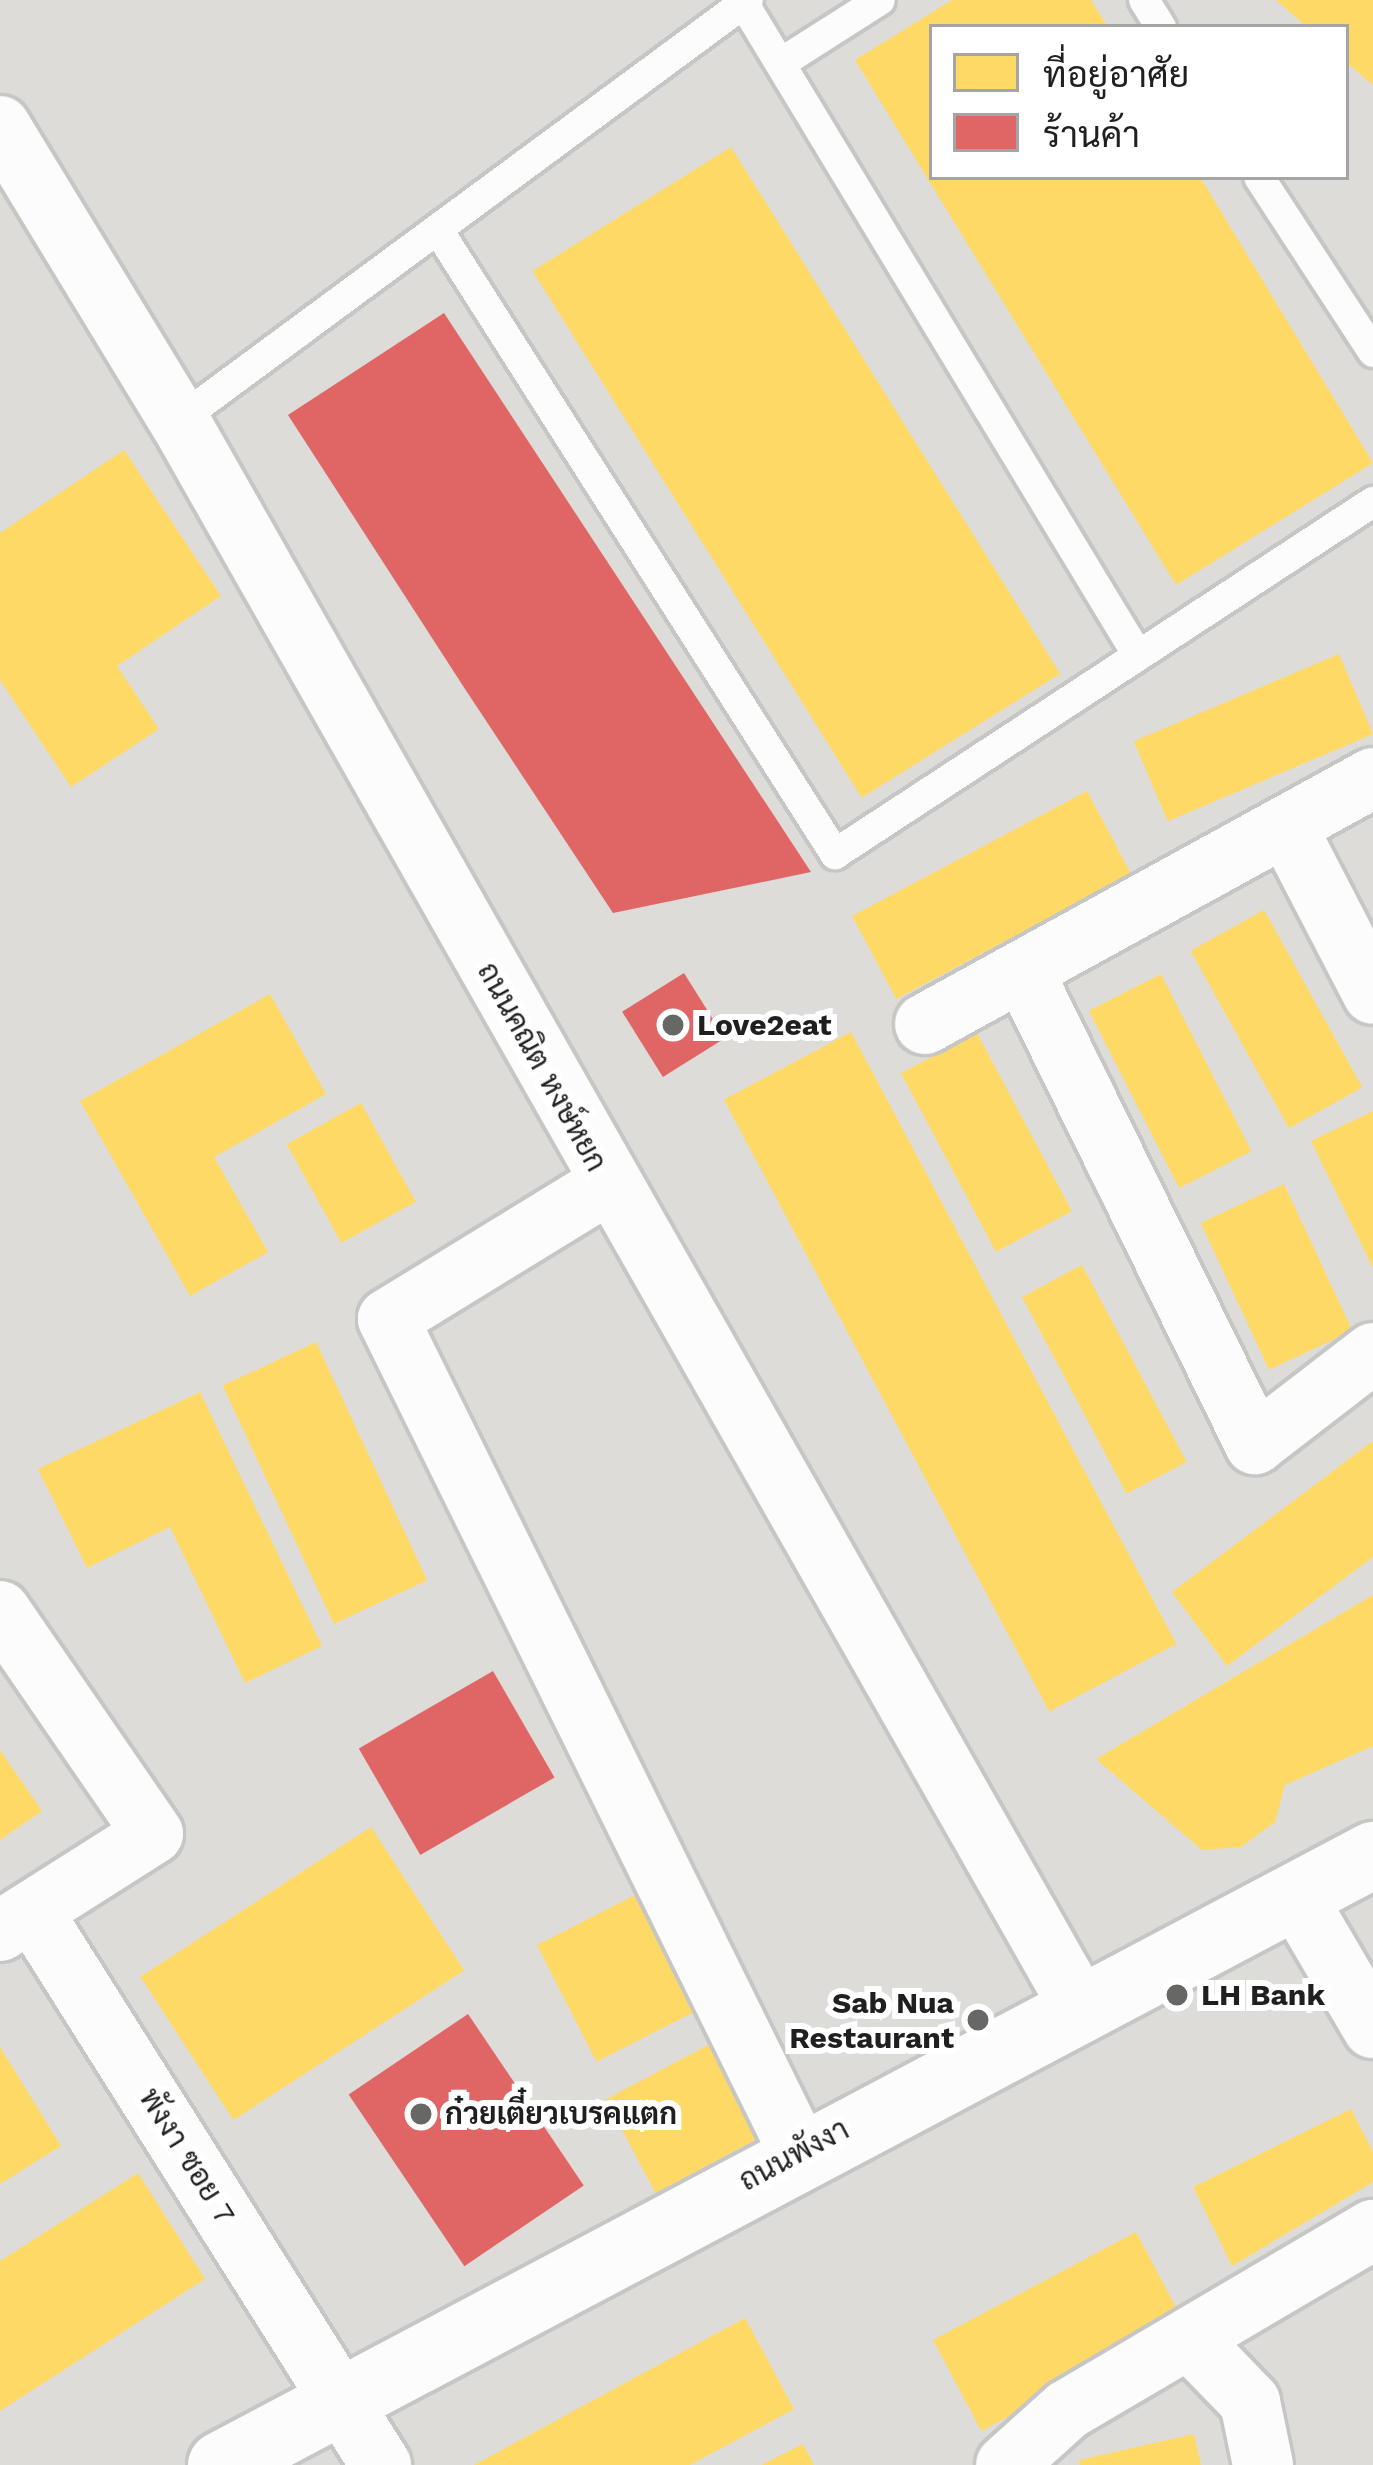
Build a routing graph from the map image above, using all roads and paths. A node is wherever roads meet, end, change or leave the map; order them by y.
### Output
1 (880, 0) edge
2 (746, 2) edge
3 (781, 63) junction
4 (0, 126) edge
5 (1261, 180) edge
6 (438, 230) junction
7 (1373, 352) edge
8 (179, 420) junction
9 (1373, 502) edge
10 (1136, 654) junction
11 (1373, 778) edge
12 (1286, 826) junction
13 (1023, 971) junction
14 (1373, 994) edge
15 (925, 1024) dead end
16 (608, 1184) junction
17 (1373, 1353) edge
18 (0, 1611) edge
19 (1373, 1856) edge
20 (1296, 1897) junction
21 (16, 1921) edge
22 (1082, 2011) junction
23 (1373, 2028) edge
24 (799, 2150) junction
25 (1373, 2230) edge
26 (1189, 2338) junction
27 (342, 2401) junction
28 (221, 2465) edge
29 (381, 2465) edge
30 (1006, 2465) edge
31 (1263, 2465) edge

1 - 3 lane
2 - 3 lane
2 - 6 lane
3 - 10 lane
4 - 8 street, ถนนคณิต หงษ์หยก
5 - 7 lane
6 - 8 lane
6 - 10 lane
8 - 16 street, ถนนคณิต หงษ์หยก
9 - 10 lane
11 - 12 street
12 - 13 street
12 - 14 street
13 - 15 street
13 - 17 street
16 - 22 street, ถนนคณิต หงษ์หยก
16 - 24 street
18 - 21 street
19 - 20 street, ถนนพังงา
20 - 22 street, ถนนพังงา
20 - 23 street
21 - 27 street, พังงา ซอย 7
22 - 24 street, ถนนพังงา
24 - 27 street, ถนนพังงา
25 - 26 street
26 - 30 street
26 - 31 street
27 - 28 street, ถนนพังงา
27 - 29 street, พังงา ซอย 7

